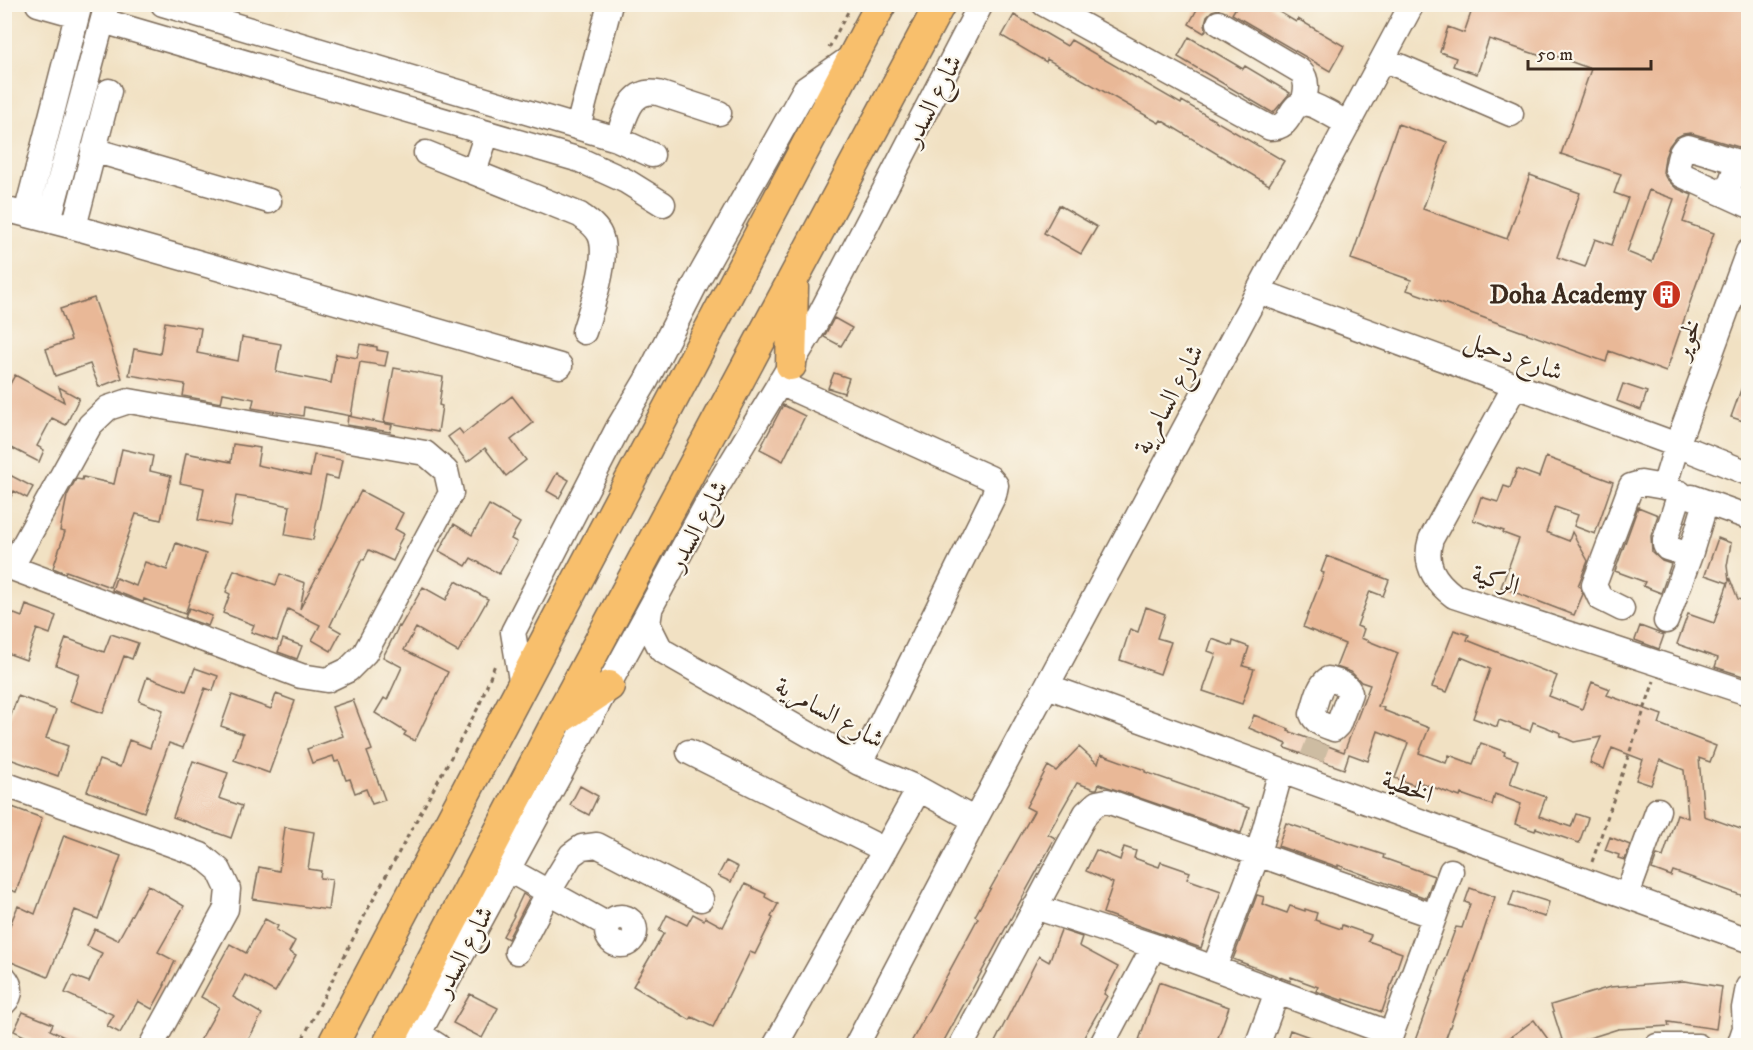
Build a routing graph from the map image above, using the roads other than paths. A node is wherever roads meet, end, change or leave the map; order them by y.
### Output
1 (38, 4) edge
2 (163, 4) edge
3 (610, 4) edge
4 (881, 4) edge
5 (940, 4) edge
6 (981, 4) edge
7 (1044, 4) edge
8 (1412, 4) edge
9 (79, 10) edge
10 (105, 13) edge
11 (1219, 23) dead end
12 (1383, 58) junction
13 (109, 91) dead end
14 (1303, 104) junction
15 (719, 112) dead end
16 (1511, 114) dead end
17 (1348, 124) junction
18 (578, 127) junction
19 (487, 133) junction
20 (617, 139) junction
21 (93, 150) junction
22 (426, 153) dead end
23 (652, 155) dead end
24 (1743, 164) edge
25 (474, 172) junction
26 (1726, 195) junction
27 (270, 201) dead end
28 (663, 204) dead end
29 (1749, 206) edge
30 (26, 215) edge
31 (74, 227) junction
32 (1749, 252) edge
33 (794, 278) junction
34 (1258, 291) junction
35 (584, 332) dead end
36 (560, 366) dead end
37 (786, 374) junction
38 (1515, 386) junction
39 (1677, 445) junction
40 (1749, 473) edge
41 (1672, 490) junction
42 (1706, 502) junction
43 (1749, 517) edge
44 (1690, 555) junction
45 (8, 567) edge
46 (1622, 609) dead end
47 (650, 611) junction
48 (1666, 621) dead end
49 (661, 650) junction
50 (614, 675) junction
51 (1047, 686) junction
52 (1749, 693) edge
53 (558, 719) junction
54 (689, 752) dead end
55 (860, 763) junction
56 (1281, 771) junction
57 (4, 784) edge
58 (919, 789) junction
59 (1658, 810) dead end
60 (975, 820) junction
61 (885, 850) junction
62 (1258, 853) junction
63 (507, 869) junction
64 (1450, 871) dead end
65 (549, 891) junction
66 (1627, 895) junction
67 (700, 899) dead end
68 (1035, 907) junction
69 (1434, 916) junction
70 (608, 925) dead end
71 (1749, 940) edge
72 (1154, 946) junction
73 (517, 952) dead end
74 (1214, 968) junction
75 (4, 977) edge
76 (1749, 987) edge
77 (1277, 992) junction
78 (4, 1003) edge
79 (1744, 1033) edge
80 (1389, 1040) edge
81 (423, 1042) edge
82 (152, 1046) edge
83 (332, 1046) edge
84 (387, 1046) edge
85 (775, 1046) edge
86 (856, 1046) edge
87 (961, 1046) edge
88 (1101, 1046) edge
89 (1257, 1046) edge
90 (1657, 1046) edge
91 (1698, 1046) edge

1 - 9 street
2 - 18 street
3 - 18 street
4 - 83 main road
5 - 33 main road, شارع السدر
6 - 37 street, شارع السدر
7 - 14 street
8 - 12 street, شارع السامرية
9 - 30 street
10 - 19 street
10 - 30 street
11 - 14 street
12 - 16 street
12 - 17 street, شارع السامرية
13 - 21 street
14 - 17 street
15 - 20 street
17 - 34 street, شارع السامرية
18 - 20 street
19 - 25 street
19 - 28 street
20 - 23 street
21 - 27 street
21 - 31 street
22 - 25 street
24 - 26 street
24 - 26 street
25 - 35 street
26 - 29 street
30 - 31 street
31 - 36 street
32 - 39 street, لخوير
33 - 37 main road
33 - 53 main road, شارع السدر
34 - 38 street, شارع دحيل
34 - 51 street, شارع السامرية
37 - 47 street, شارع السدر
37 - 55 street
38 - 39 street, شارع دحيل
38 - 52 street, الركية
39 - 40 street, شارع دحيل
39 - 41 street, لخوير
41 - 42 street
41 - 44 street, لخوير
41 - 46 street
42 - 43 street
42 - 44 street
44 - 48 street
45 - 45 street
47 - 49 street
47 - 50 street, شارع السدر
49 - 50 street
49 - 55 street, شارع السامرية
50 - 53 main road
50 - 63 street, شارع السدر
51 - 56 street, الخطية
51 - 60 street, شارع السامرية
53 - 84 main road, شارع السدر
54 - 61 street
55 - 58 street, شارع السامرية
56 - 62 street
56 - 66 street, الخطية
57 - 82 street
58 - 60 street, شارع السامرية
58 - 61 street
59 - 66 street
60 - 86 street, شارع السامرية
61 - 85 street
62 - 68 street
62 - 69 street
62 - 74 street
63 - 65 street
63 - 81 street, شارع السدر
64 - 69 street
65 - 67 street
65 - 70 street
65 - 73 street
66 - 71 street, الخطية
68 - 72 street
68 - 87 street
69 - 80 street
72 - 74 street
72 - 88 street
74 - 77 street
75 - 78 street
76 - 79 street
77 - 80 street
77 - 89 street
90 - 91 street

